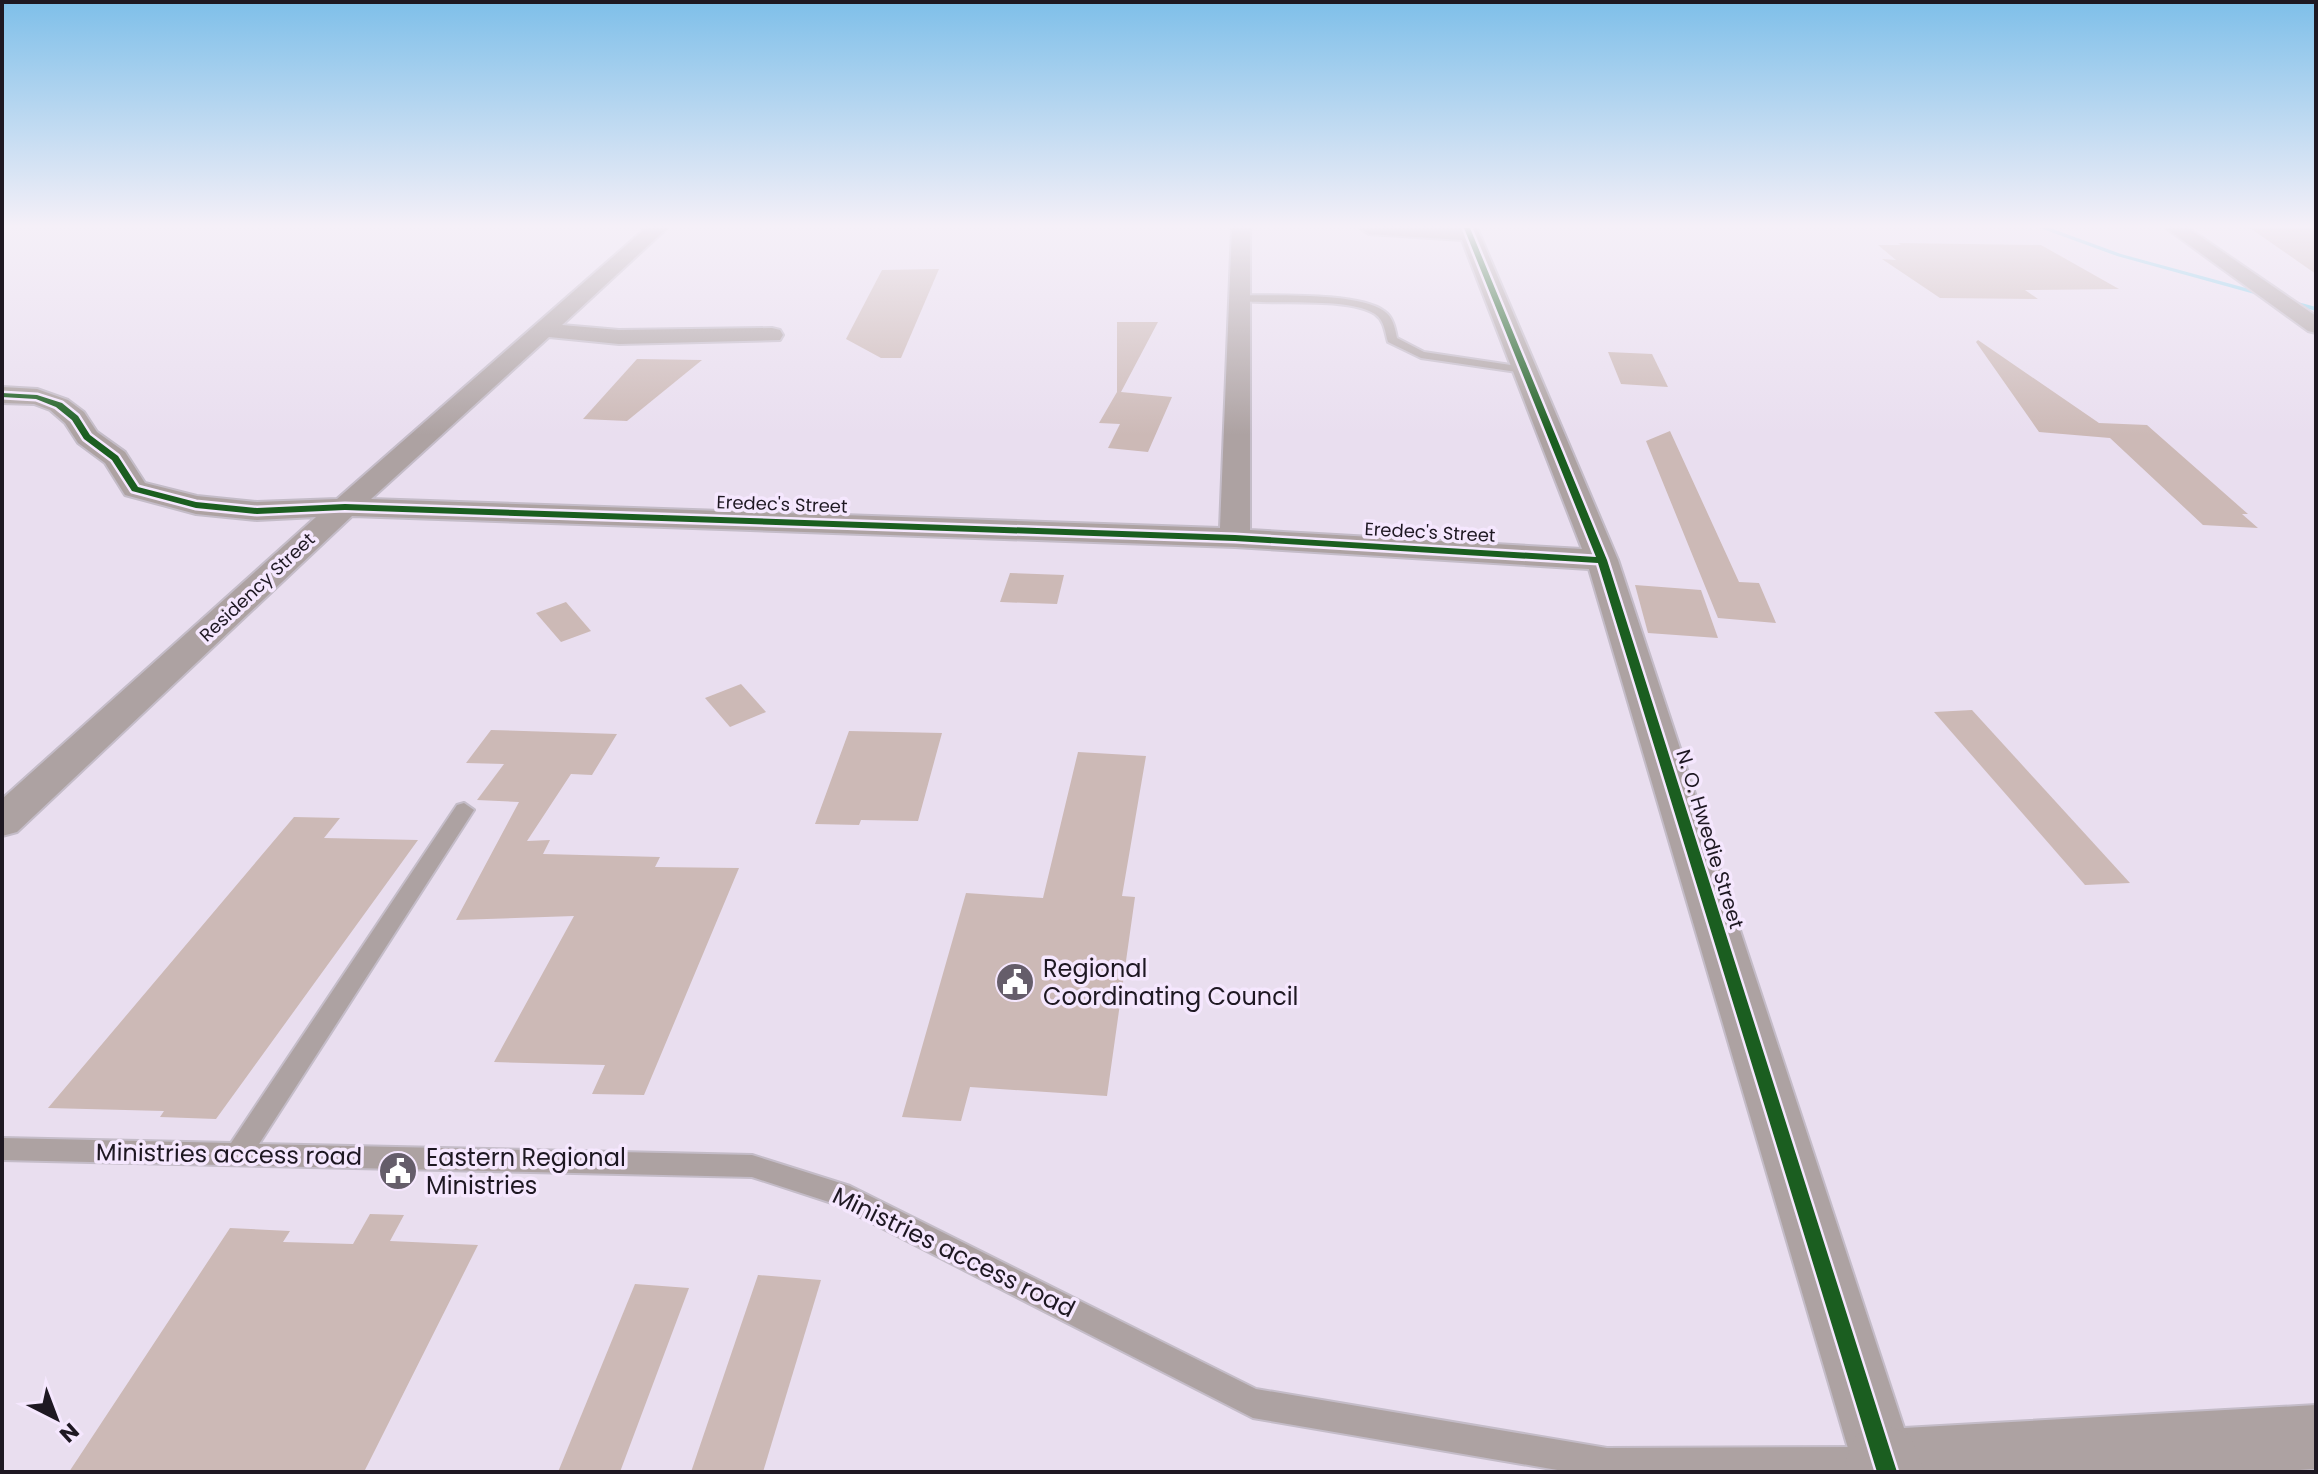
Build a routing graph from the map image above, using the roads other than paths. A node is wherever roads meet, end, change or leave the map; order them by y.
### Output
1 (580, 297) edge
2 (1494, 297) edge
3 (2275, 297) edge
4 (1240, 298) joint
5 (2316, 326) edge
6 (543, 330) junction
7 (772, 335) dead end
8 (1524, 370) junction
9 (2, 395) edge
10 (345, 507) junction
11 (1235, 538) junction
12 (1602, 560) junction
13 (464, 810) dead end
14 (2, 822) edge
15 (2, 1149) edge
16 (238, 1154) junction
17 (2316, 1437) edge
18 (1885, 1467) edge

1 - 6 street, Residency Street
2 - 8 street, N. O. Hwedie Street
3 - 5 street
4 - 8 lane
4 - 11 street
6 - 7 street
6 - 10 street, Residency Street
8 - 12 street, N. O. Hwedie Street
9 - 10 street, Eredec's Street
10 - 11 street, Eredec's Street
10 - 14 street, Residency Street
11 - 12 street, Eredec's Street
12 - 18 street, N. O. Hwedie Street
13 - 16 lane
15 - 16 lane, Ministries access road
16 - 18 lane, Ministries access road
17 - 18 street

